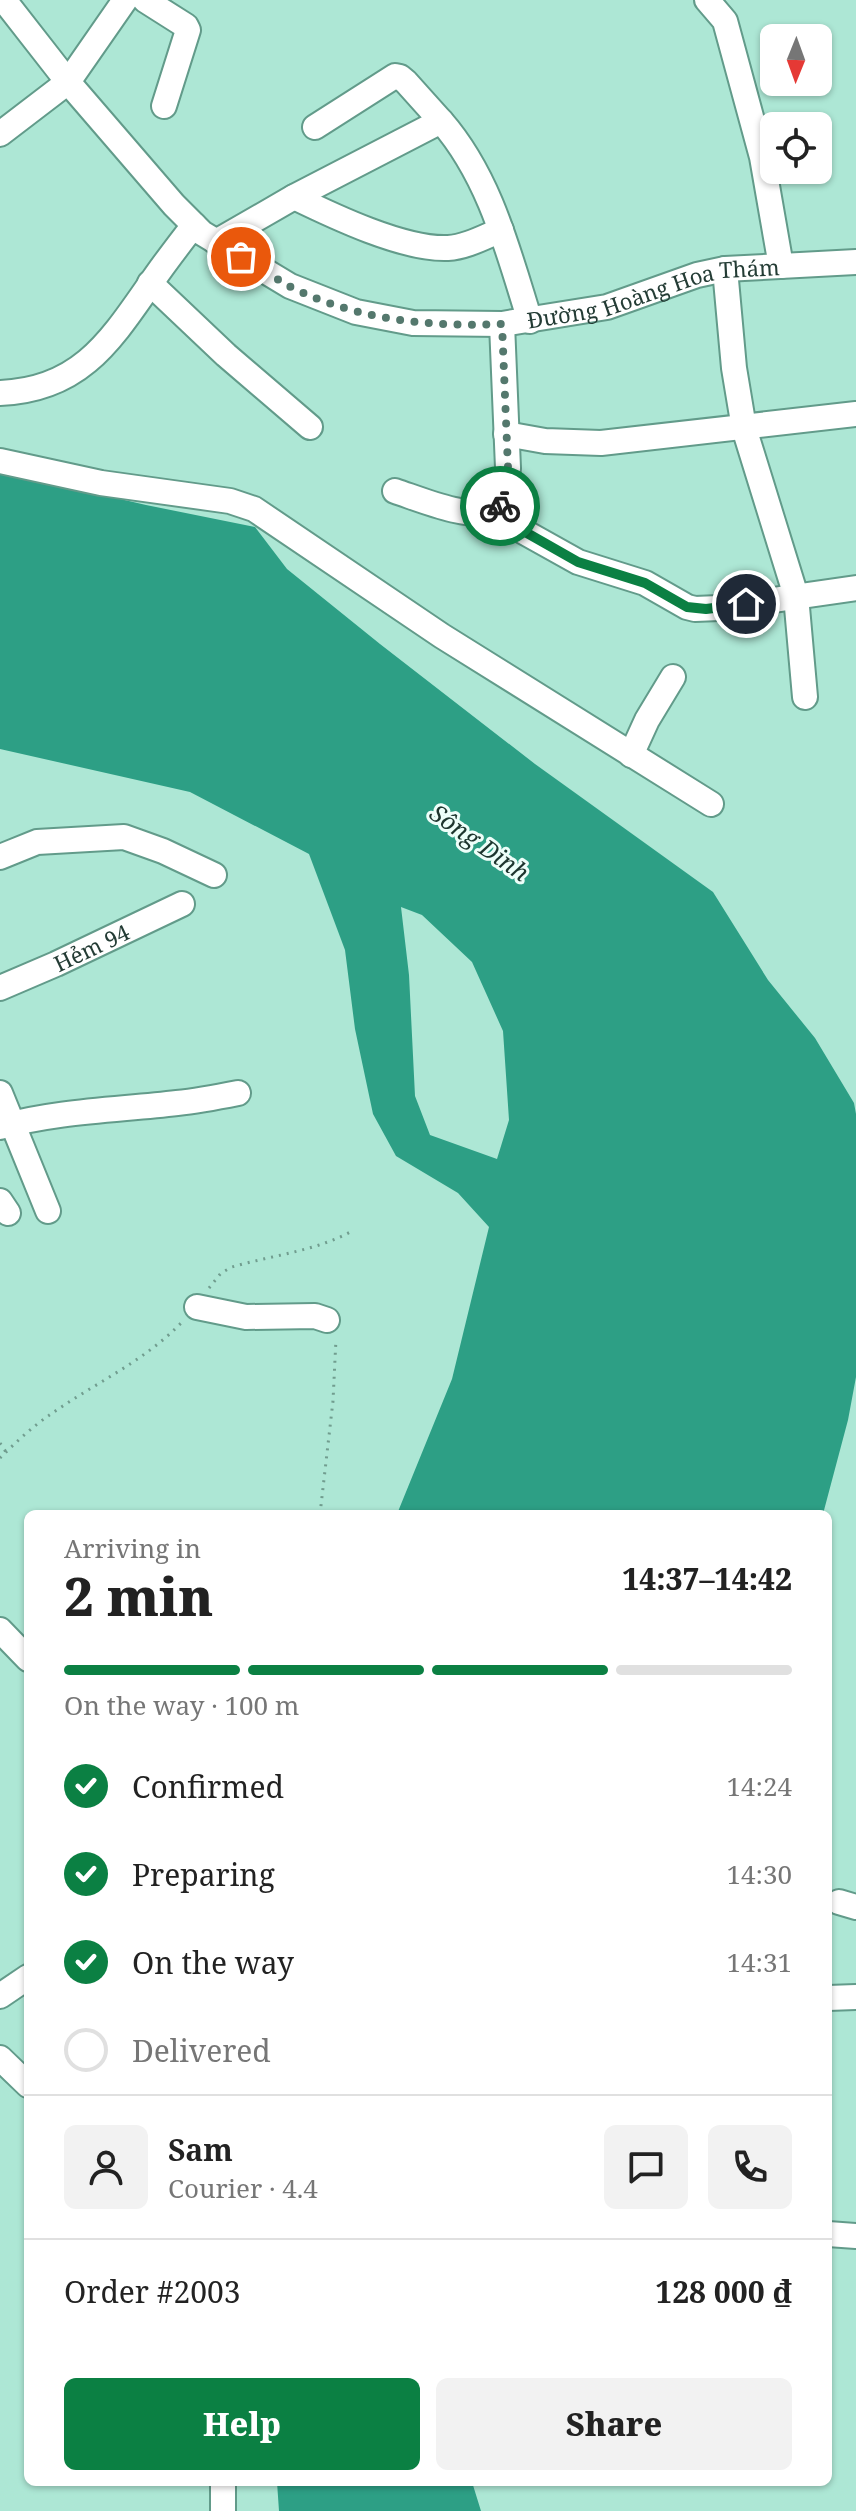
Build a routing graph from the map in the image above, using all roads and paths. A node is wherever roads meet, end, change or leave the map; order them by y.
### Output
1 (4, 0) edge
2 (125, 0) edge
3 (145, 0) edge
4 (707, 0) edge
5 (68, 82) junction
6 (164, 106) dead end
7 (441, 121) junction
8 (315, 127) dead end
9 (0, 134) edge
10 (294, 197) junction
11 (194, 225) junction
12 (501, 230) junction
13 (216, 242) junction
14 (856, 262) edge
15 (781, 266) junction
16 (725, 269) junction
17 (150, 283) junction
18 (530, 321) junction
19 (502, 324) junction
20 (0, 393) edge
21 (856, 414) edge
22 (310, 427) dead end
23 (744, 428) junction
24 (506, 434) junction
25 (0, 461) edge
26 (395, 491) dead end
27 (499, 513) junction
28 (856, 588) edge
29 (796, 596) junction
30 (673, 677) dead end
31 (805, 697) dead end
32 (631, 755) junction
33 (711, 804) dead end
34 (0, 857) edge
35 (214, 875) dead end
36 (182, 904) dead end
37 (0, 988) edge
38 (0, 1093) edge
39 (238, 1093) dead end
40 (7, 1125) edge
41 (48, 1211) dead end
42 (354, 1230) dead end
43 (197, 1307) junction
44 (327, 1320) joint
45 (0, 1443) edge
46 (6, 1452) junction
47 (0, 1458) edge
48 (320, 1510) edge
49 (0, 1630) edge
50 (24, 1655) edge
51 (24, 1980) edge
52 (0, 1996) edge
53 (856, 1997) edge
54 (832, 1998) edge
55 (0, 2058) edge
56 (24, 2081) edge
57 (832, 2234) edge
58 (856, 2236) edge
59 (223, 2486) edge
60 (223, 2511) edge

1 - 5 street, Đường Hoàng Hoa Thám
2 - 5 street
3 - 6 street
4 - 15 street
5 - 9 street
5 - 11 street, Đường Hoàng Hoa Thám
7 - 8 street
7 - 10 street
7 - 12 street
10 - 12 street
10 - 13 street
11 - 13 street, Đường Hoàng Hoa Thám
11 - 17 street
12 - 18 street
13 - 19 street, Đường Hoàng Hoa Thám
14 - 15 street, Đường Hoàng Hoa Thám
15 - 16 street, Đường Hoàng Hoa Thám
16 - 18 street, Đường Hoàng Hoa Thám
16 - 23 street
17 - 20 street
17 - 22 street
18 - 19 street, Đường Hoàng Hoa Thám
19 - 24 street
21 - 23 street
23 - 24 street
23 - 29 street
24 - 27 street
25 - 32 street
26 - 27 street
27 - 29 street
28 - 29 street
29 - 31 street
30 - 32 street
32 - 33 street
34 - 35 street
36 - 37 street, Hẻm 94
38 - 40 street
39 - 40 street
40 - 41 street
42 - 43 path
43 - 44 street
43 - 46 path
44 - 48 path
45 - 46 path
46 - 47 path
49 - 50 street
51 - 52 street
53 - 54 street
55 - 56 street
57 - 58 street
59 - 60 street

